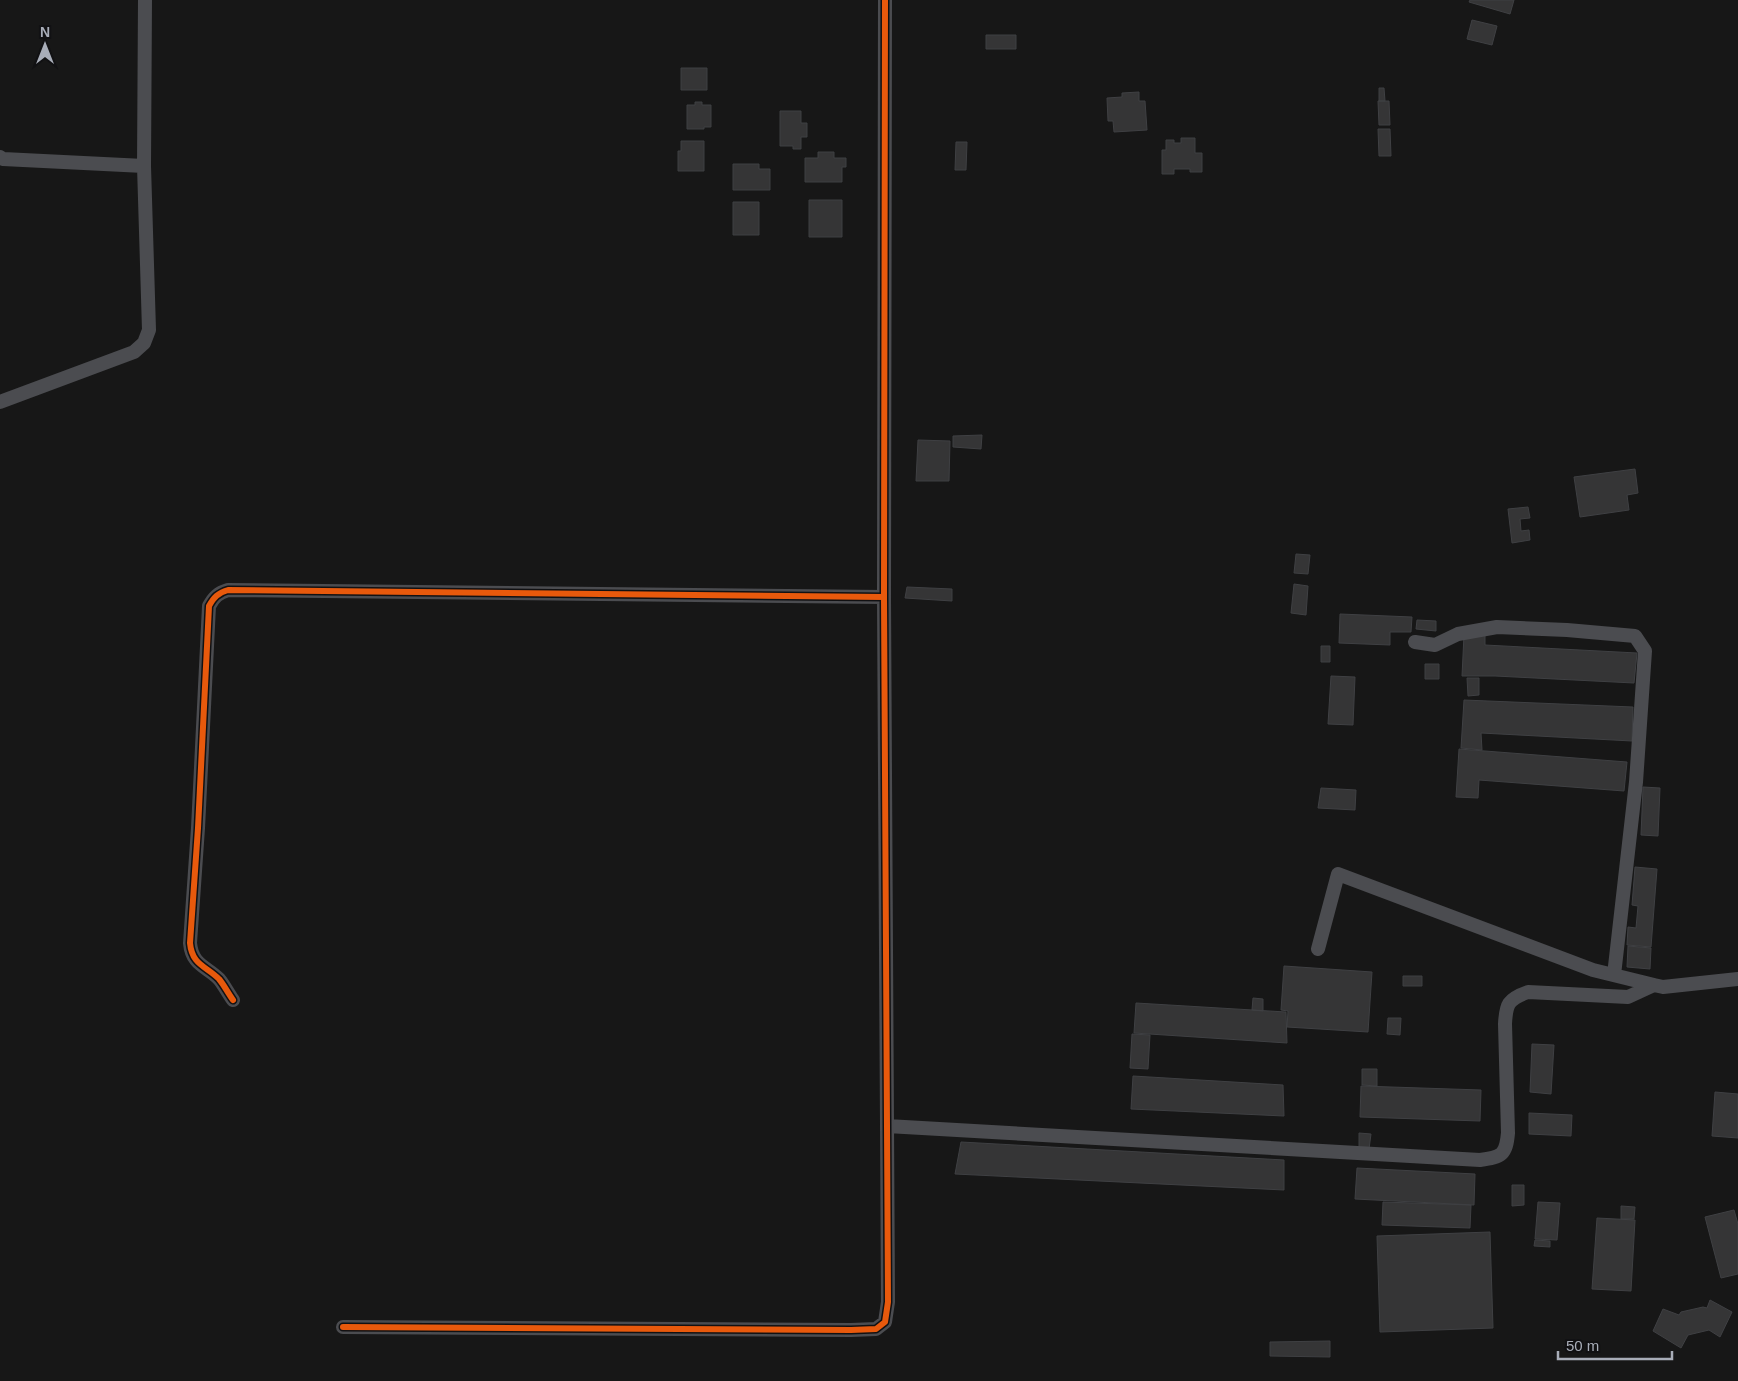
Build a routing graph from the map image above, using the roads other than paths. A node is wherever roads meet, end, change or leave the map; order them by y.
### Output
1 (145, 0) edge
2 (885, 0) edge
3 (0, 157) edge
4 (144, 166) junction
5 (0, 402) edge
6 (884, 598) junction
7 (1415, 642) dead end
8 (1318, 949) dead end
9 (1614, 975) junction
10 (1738, 979) edge
11 (1654, 985) junction
12 (233, 1000) dead end
13 (887, 1126) junction
14 (343, 1328) dead end

1 - 4 street
2 - 6 street
3 - 4 street
4 - 5 street
6 - 12 street
6 - 13 street
7 - 9 street
8 - 9 street
9 - 11 street
10 - 11 street
11 - 13 street
13 - 14 street

